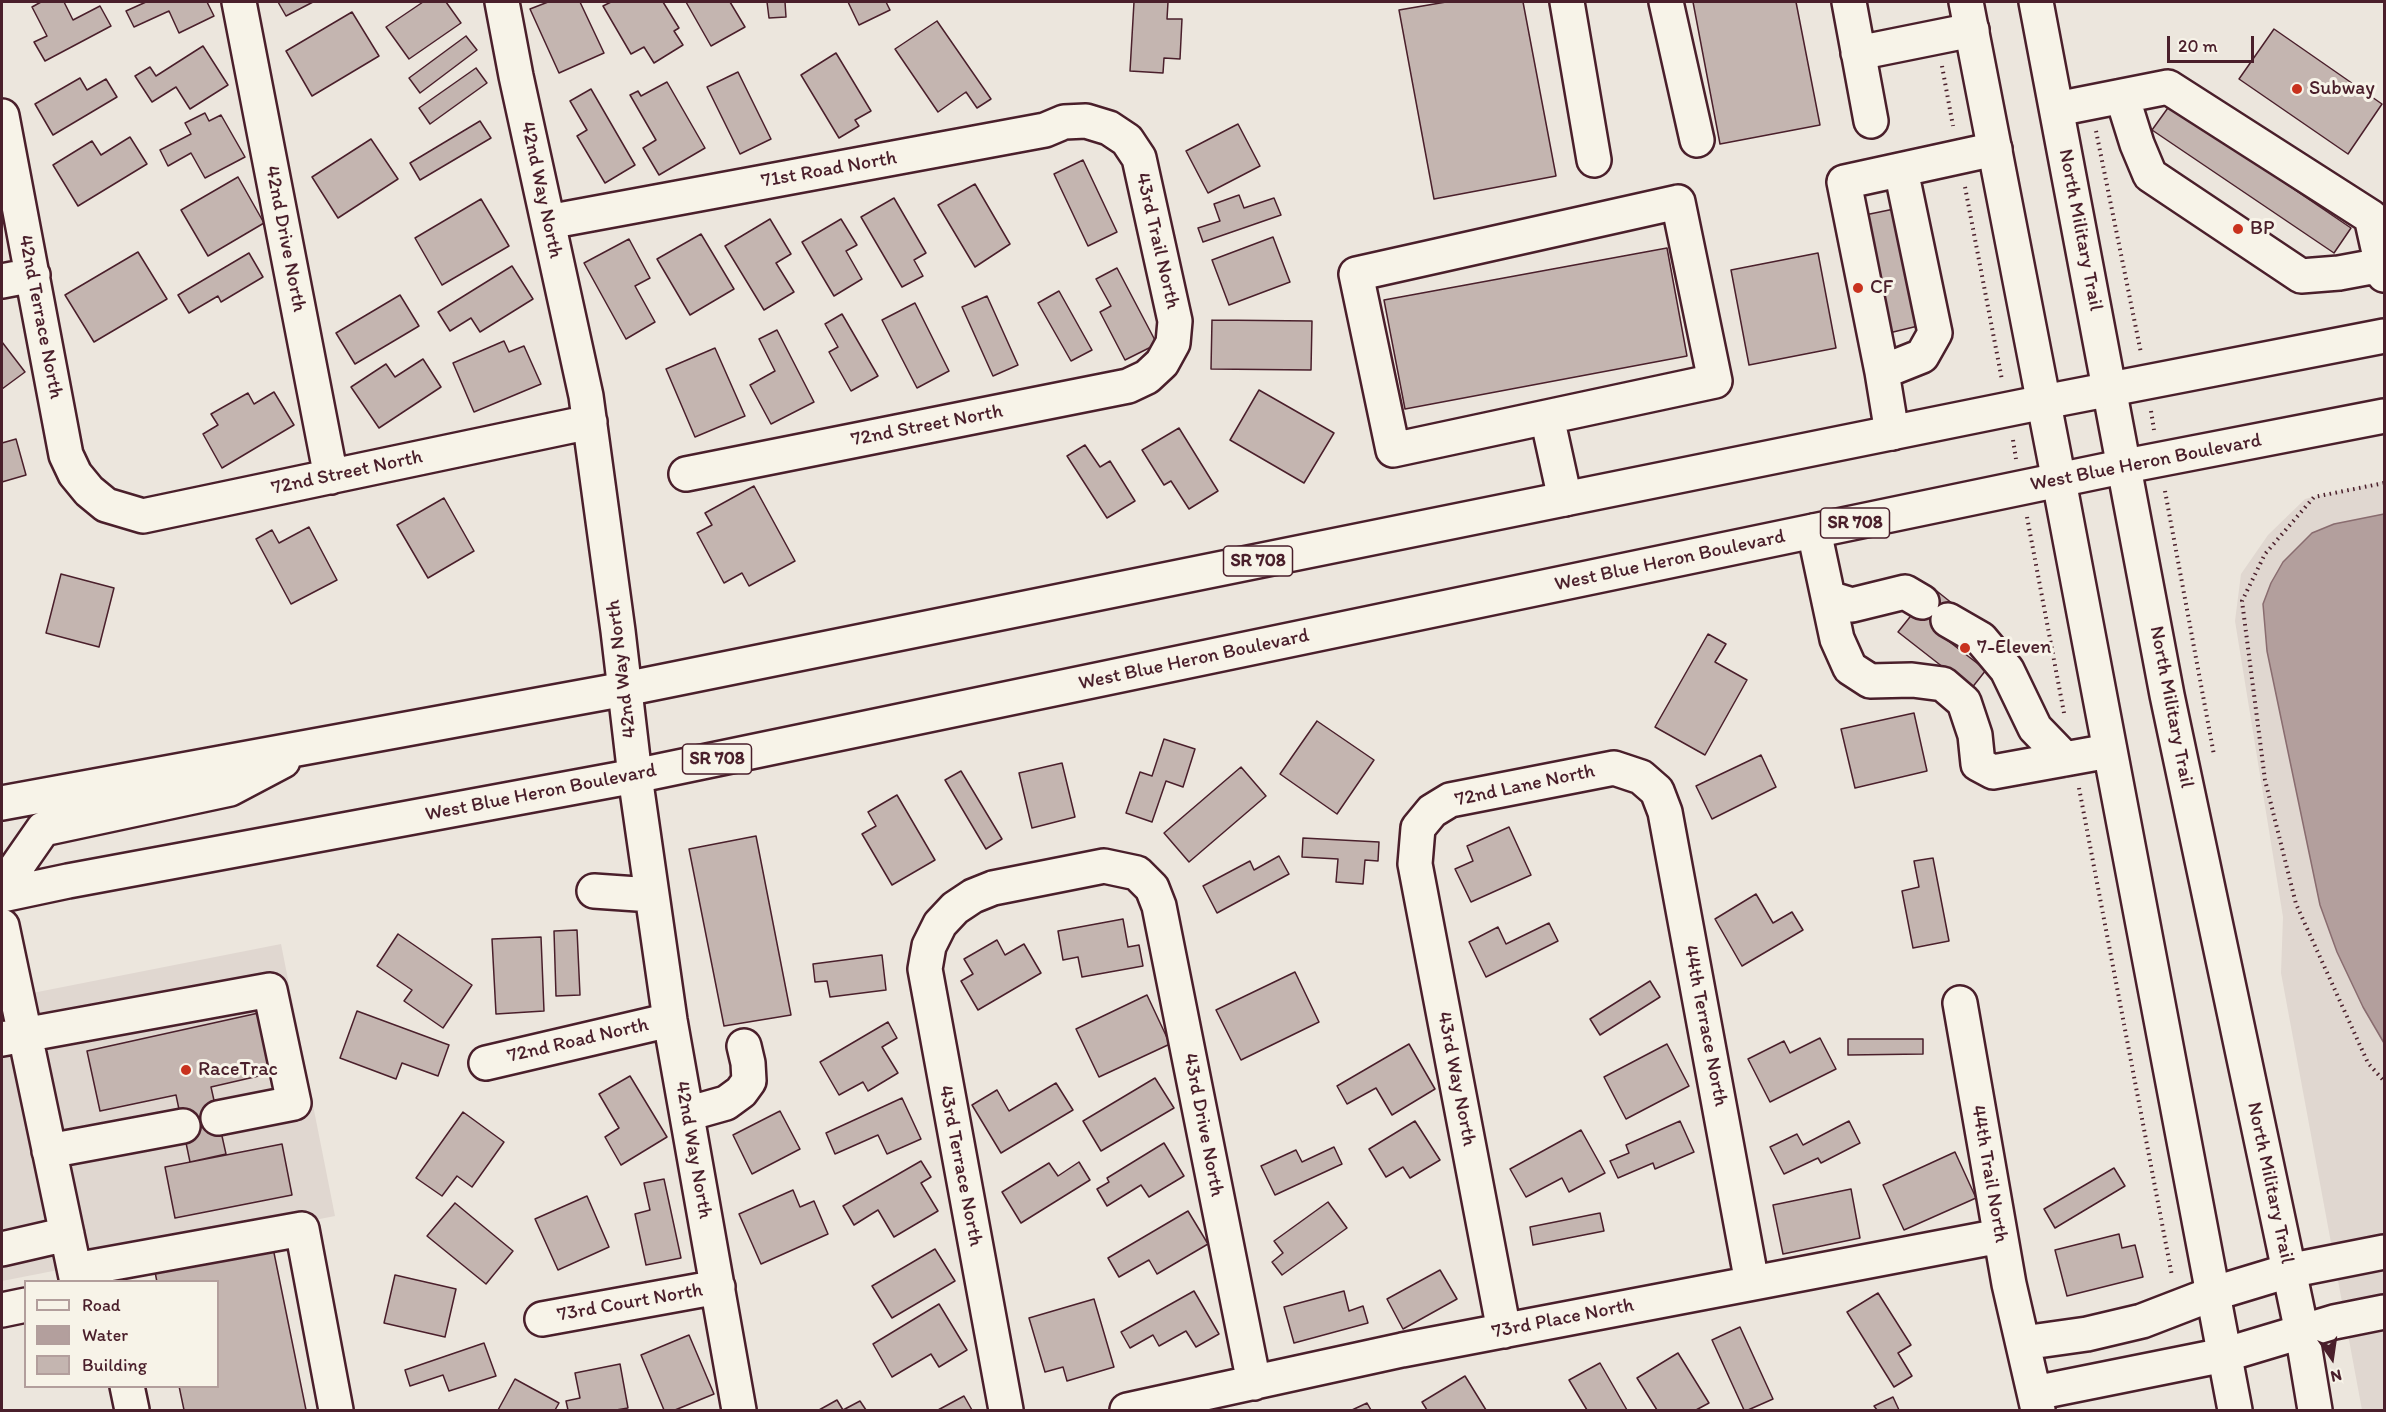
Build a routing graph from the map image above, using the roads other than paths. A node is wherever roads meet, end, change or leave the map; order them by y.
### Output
1 (239, 2) edge
2 (502, 2) edge
3 (1567, 2) edge
4 (1666, 2) edge
5 (1848, 2) edge
6 (2036, 2) edge
7 (1969, 16) edge
8 (1858, 53) junction
9 (2122, 96) junction
10 (2057, 109) junction
11 (2, 116) edge
12 (1871, 121) dead end
13 (1109, 128) joint
14 (1697, 140) dead end
15 (1995, 149) junction
16 (1594, 159) dead end
17 (1901, 170) junction
18 (548, 222) junction
19 (2383, 270) edge
20 (17, 278) edge
21 (2385, 336) edge
22 (1162, 363) joint
23 (1882, 372) junction
24 (2110, 390) junction
25 (2044, 402) junction
26 (2385, 416) edge
27 (1547, 417) junction
28 (590, 422) junction
29 (1892, 433) junction
30 (2126, 466) junction
31 (686, 474) dead end
32 (331, 477) junction
33 (2060, 481) junction
34 (1565, 499) junction
35 (106, 505) joint
36 (1814, 531) junction
37 (1828, 598) junction
38 (1922, 602) dead end
39 (1948, 620) dead end
40 (625, 689) junction
41 (311, 747) junction
42 (2109, 751) junction
43 (2069, 758) junction
44 (635, 776) junction
45 (1641, 777) joint
46 (2, 803) edge
47 (1418, 828) joint
48 (1137, 873) joint
49 (2, 888) edge
50 (594, 889) dead end
51 (2, 895) edge
52 (652, 895) junction
53 (2, 926) edge
54 (1960, 1003) dead end
55 (670, 1020) junction
56 (13, 1036) edge
57 (744, 1046) dead end
58 (486, 1063) dead end
59 (687, 1114) junction
60 (218, 1118) dead end
61 (183, 1126) dead end
62 (49, 1151) junction
63 (67, 1234) junction
64 (2000, 1236) junction
65 (2, 1249) edge
66 (2385, 1252) edge
67 (2288, 1271) junction
68 (76, 1276) edge
69 (1752, 1283) junction
70 (718, 1287) junction
71 (2212, 1294) junction
72 (24, 1305) edge
73 (2, 1310) edge
74 (2385, 1312) edge
75 (542, 1319) dead end
76 (2112, 1328) junction
77 (1504, 1330) junction
78 (2302, 1332) junction
79 (2023, 1343) junction
80 (2224, 1355) junction
81 (2123, 1376) junction
82 (1254, 1383) junction
83 (127, 1388) edge
84 (2036, 1402) edge
85 (132, 1410) edge
86 (336, 1410) edge
87 (740, 1410) edge
88 (1006, 1410) edge
89 (1127, 1410) edge
90 (2235, 1410) edge
91 (2315, 1410) edge

1 - 32 main road, 42nd Drive North
2 - 18 main road, 42nd Way North
3 - 16 main road
4 - 14 main road
5 - 8 main road
6 - 10 main road, North Military Trail
7 - 8 main road
7 - 15 main road
8 - 12 main road
9 - 10 main road
9 - 19 main road
9 - 19 main road
10 - 24 main road, North Military Trail
11 - 20 main road, 42nd Terrace North
13 - 18 main road, 71st Road North
13 - 22 main road, 43rd Trail North
15 - 17 main road
15 - 25 main road
17 - 23 main road
17 - 23 main road
18 - 28 main road, 42nd Way North
20 - 35 main road, 42nd Terrace North
21 - 24 main road, SR 708
22 - 31 main road, 72nd Street North
23 - 29 main road
24 - 25 main road, SR 708
24 - 30 main road, North Military Trail
25 - 29 main road, SR 708
25 - 33 main road
26 - 30 main road, West Blue Heron Boulevard / SR 708
27 - 27 main road
27 - 34 main road
28 - 32 main road, 72nd Street North
28 - 40 main road, 42nd Way North
29 - 34 main road, SR 708
30 - 33 main road, West Blue Heron Boulevard / SR 708
30 - 67 main road, North Military Trail
32 - 35 main road, 72nd Street North
33 - 36 main road, West Blue Heron Boulevard / SR 708
33 - 42 main road
34 - 40 main road, SR 708
36 - 37 main road
36 - 44 main road, West Blue Heron Boulevard / SR 708
37 - 38 main road
37 - 43 main road
39 - 43 main road
40 - 41 main road, SR 708
40 - 44 main road, 42nd Way North
41 - 46 main road, SR 708
41 - 49 main road
42 - 43 main road
42 - 71 main road
44 - 51 main road, West Blue Heron Boulevard / SR 708
44 - 52 main road, 42nd Way North
45 - 47 main road, 72nd Lane North
45 - 69 main road, 44th Terrace North
47 - 77 main road, 43rd Way North
48 - 82 main road, 43rd Drive North
48 - 88 main road, 43rd Terrace North
50 - 52 main road
52 - 55 main road, 42nd Way North
53 - 56 main road
54 - 64 main road, 44th Trail North
55 - 58 main road, 72nd Road North
55 - 59 main road, 42nd Way North
56 - 60 main road
56 - 62 main road
57 - 59 main road
59 - 70 main road, 42nd Way North
61 - 62 main road
62 - 63 main road
63 - 65 main road
63 - 68 main road
64 - 69 main road, 73rd Place North
64 - 79 main road, 44th Trail North
66 - 67 main road
67 - 71 main road
67 - 78 main road, North Military Trail
68 - 86 main road
69 - 77 main road, 73rd Place North
70 - 75 main road, 73rd Court North
70 - 87 main road, 42nd Way North
71 - 76 main road
71 - 80 main road
72 - 73 main road
74 - 78 main road, 44th Trail North
76 - 79 main road
76 - 81 main road
77 - 82 main road, 73rd Place North
78 - 80 main road, 44th Trail North
78 - 91 main road, North Military Trail
79 - 84 main road, 44th Trail North
80 - 81 main road, 44th Trail North
80 - 90 main road
81 - 84 main road, 44th Trail North
82 - 89 main road, 73rd Place North
83 - 85 main road

